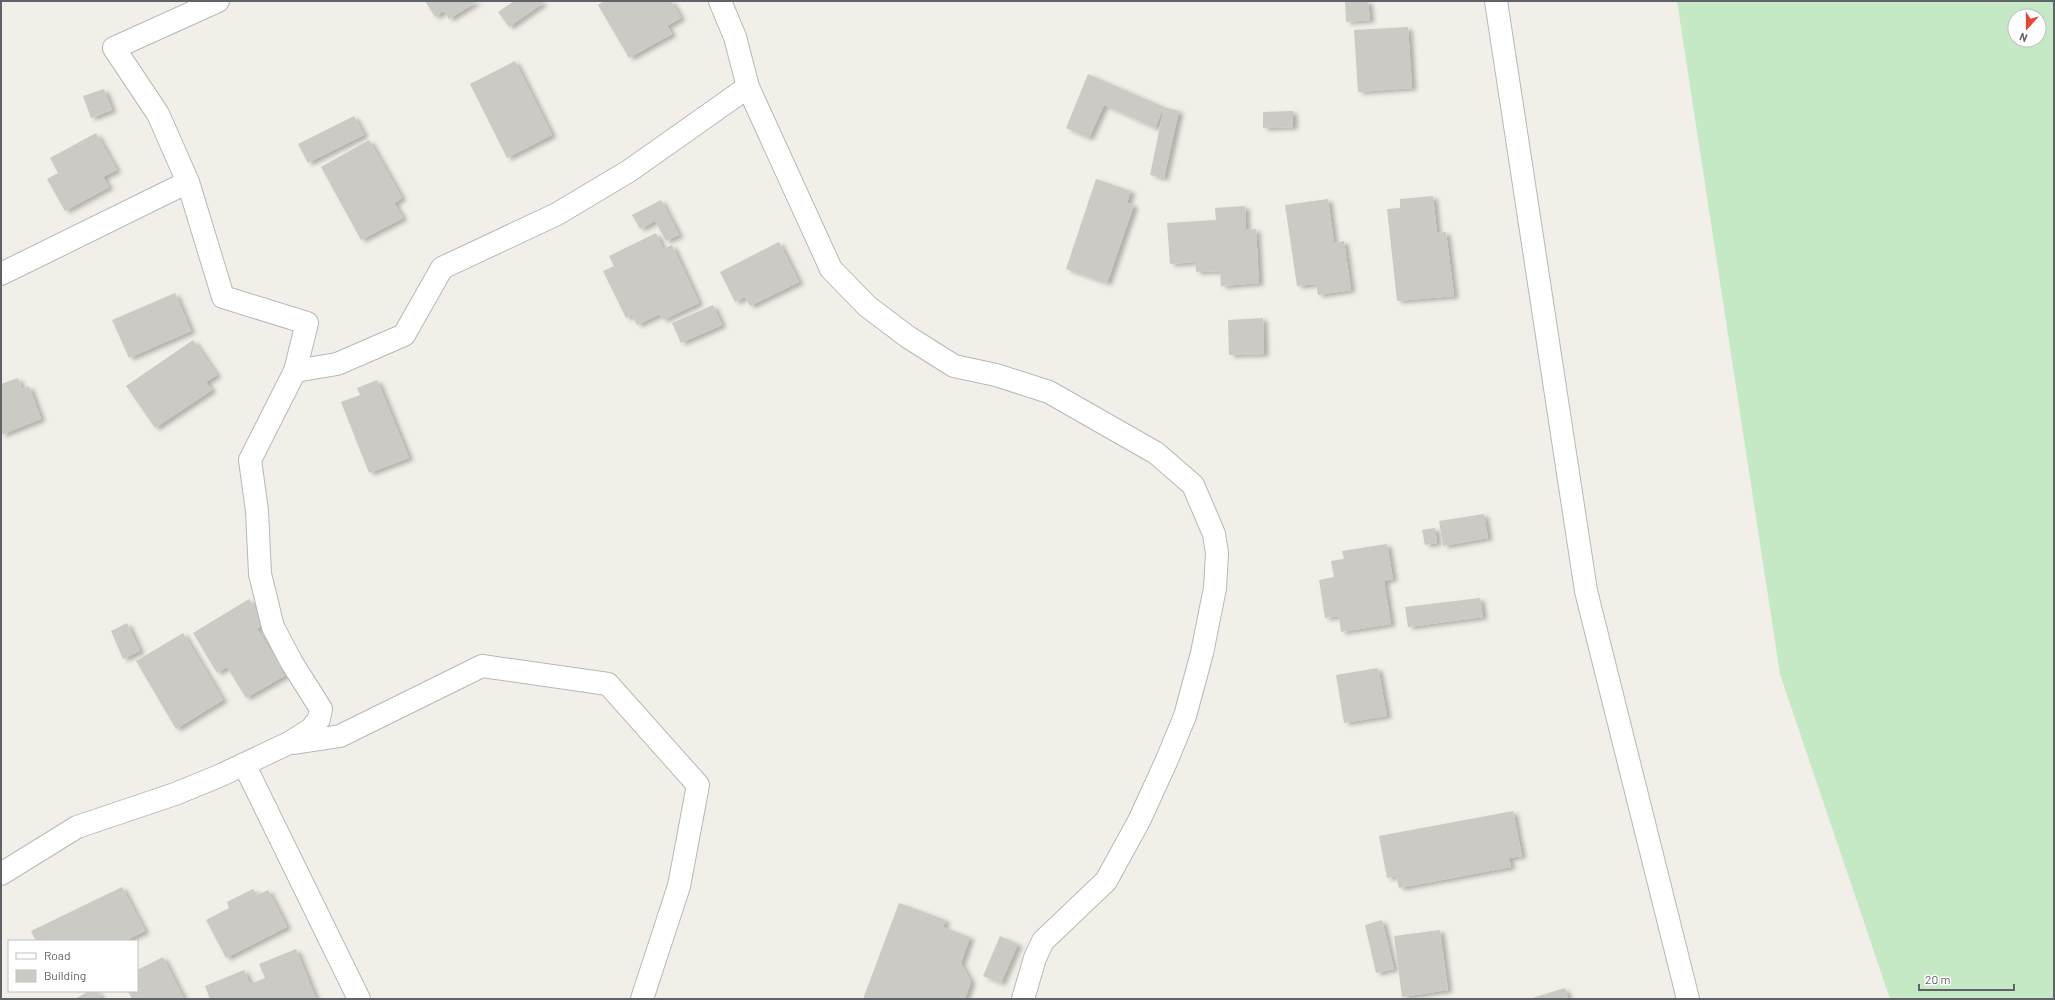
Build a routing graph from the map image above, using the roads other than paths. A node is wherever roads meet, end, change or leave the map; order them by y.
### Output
1 (218, 1) edge
2 (720, 1) edge
3 (1496, 1) edge
4 (748, 87) junction
5 (188, 182) junction
6 (1, 274) edge
7 (295, 372) junction
8 (289, 743) junction
9 (244, 764) junction
10 (1, 874) edge
11 (359, 999) edge
12 (642, 999) edge
13 (1023, 999) edge
14 (1688, 999) edge

1 - 5 street
2 - 4 street
3 - 14 street
4 - 7 street
4 - 13 street
5 - 6 street
5 - 7 street
7 - 8 street
8 - 9 street
8 - 12 street
9 - 10 street
9 - 11 street

